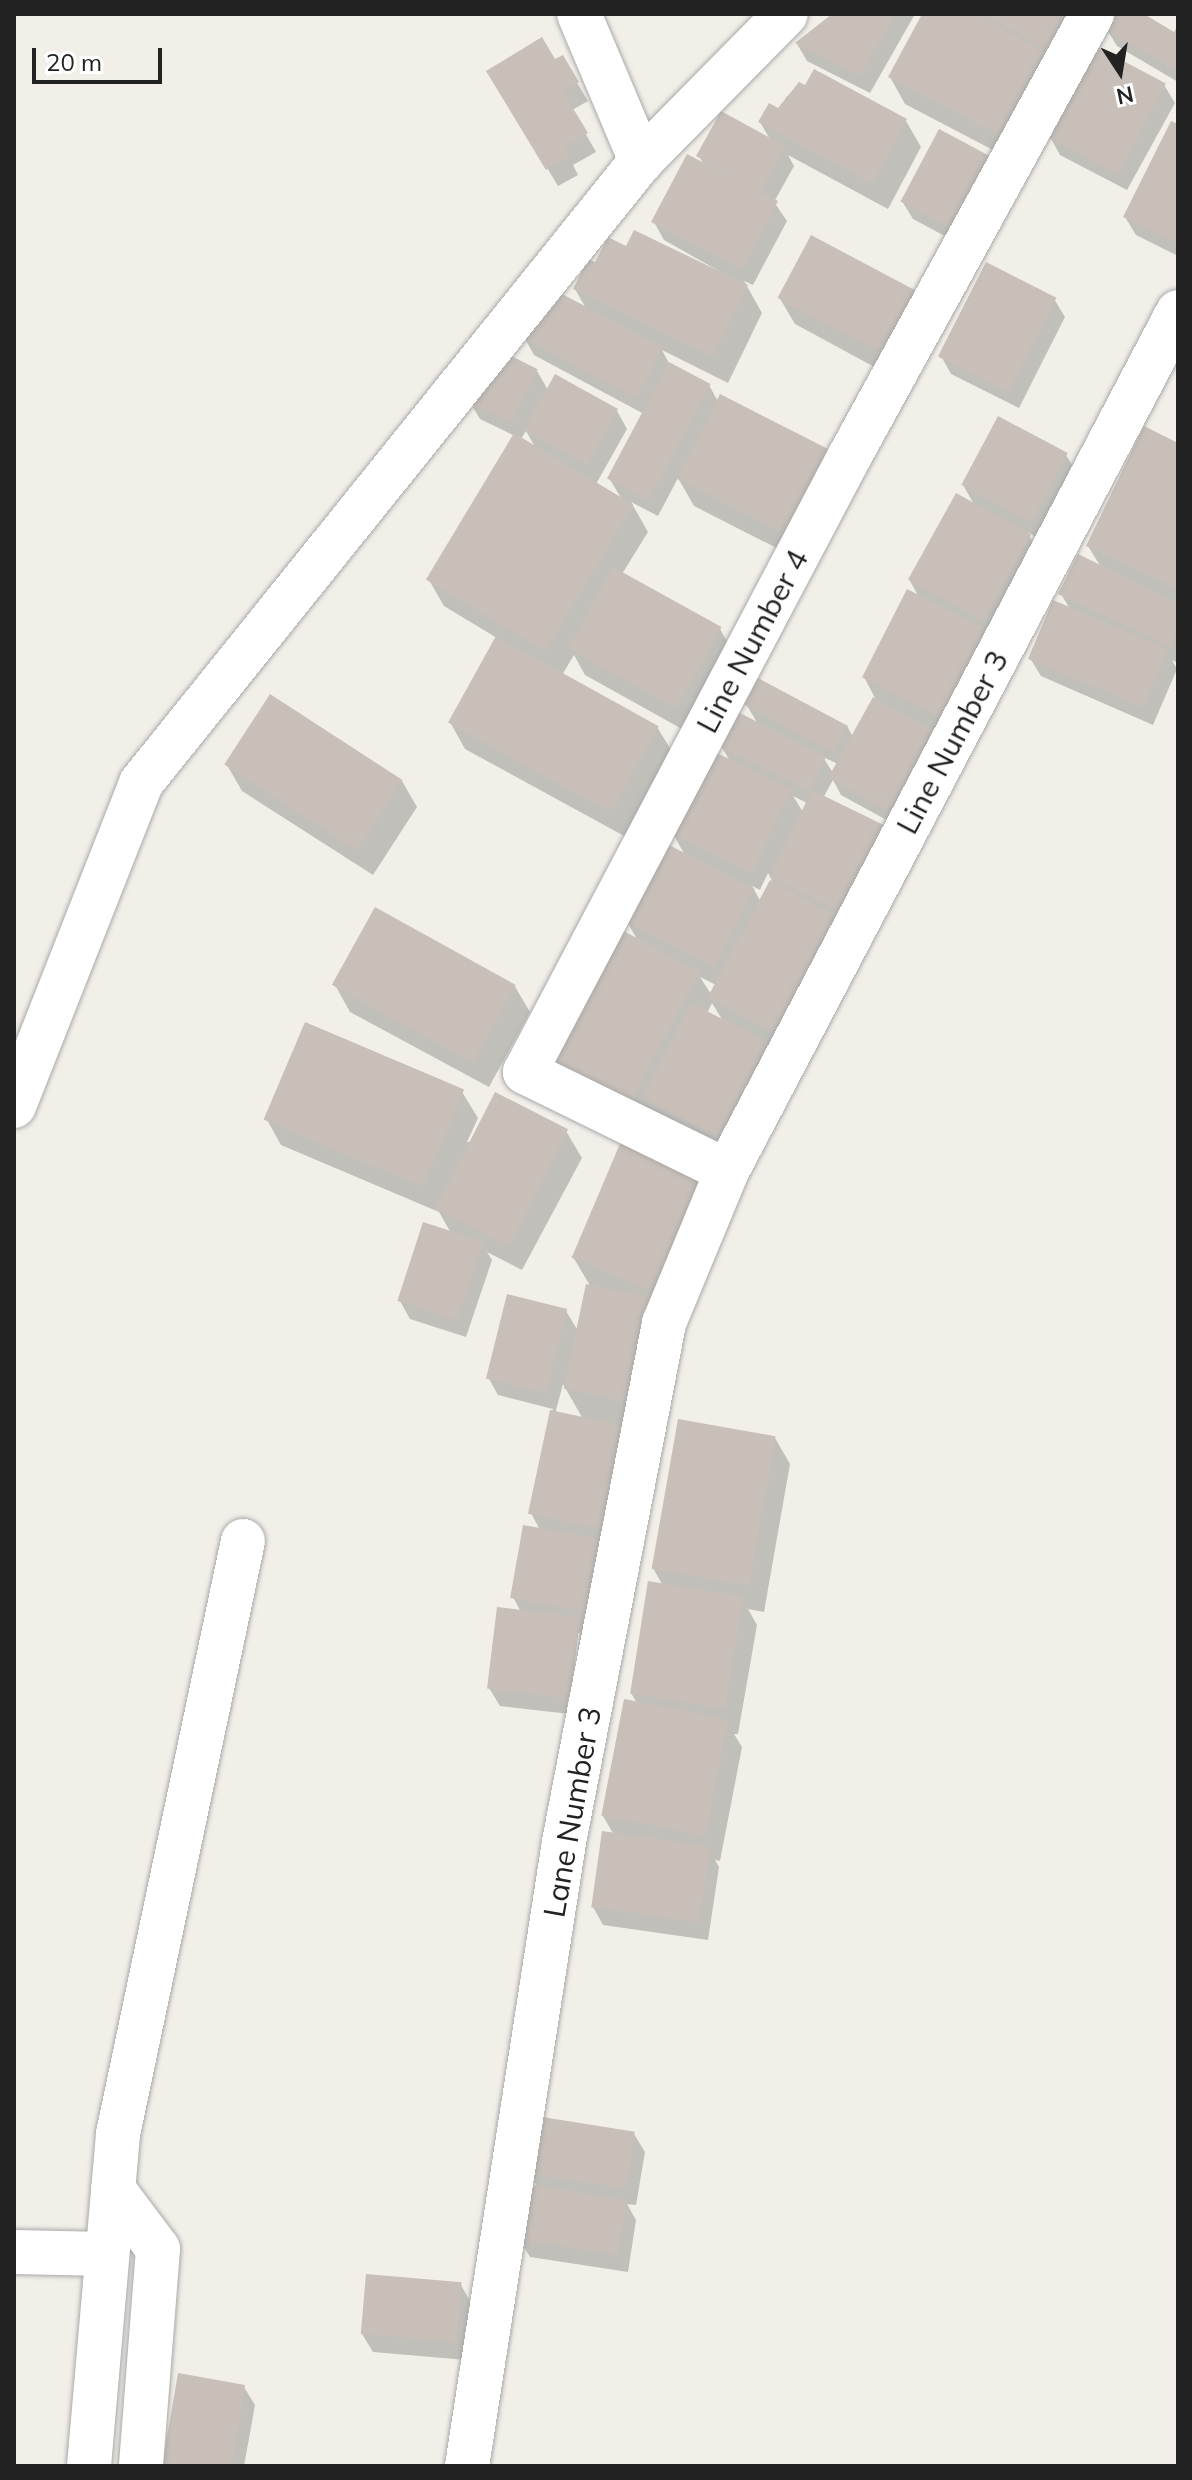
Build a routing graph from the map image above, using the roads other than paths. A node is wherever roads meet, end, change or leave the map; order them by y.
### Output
1 (579, 14) edge
2 (786, 14) edge
3 (1092, 14) edge
4 (641, 161) junction
5 (1178, 312) edge
6 (14, 1106) edge
7 (727, 1171) junction
8 (243, 1541) dead end
9 (113, 2189) junction
10 (14, 2252) edge
11 (107, 2254) junction
12 (89, 2466) edge
13 (141, 2466) edge
14 (467, 2466) edge

1 - 4 street
2 - 4 street
3 - 7 street, Line Number 4
4 - 6 street
5 - 7 street, Line Number 3
7 - 14 street, Lane Number 3
8 - 9 street
9 - 11 street
9 - 13 street
10 - 11 street
11 - 12 street

